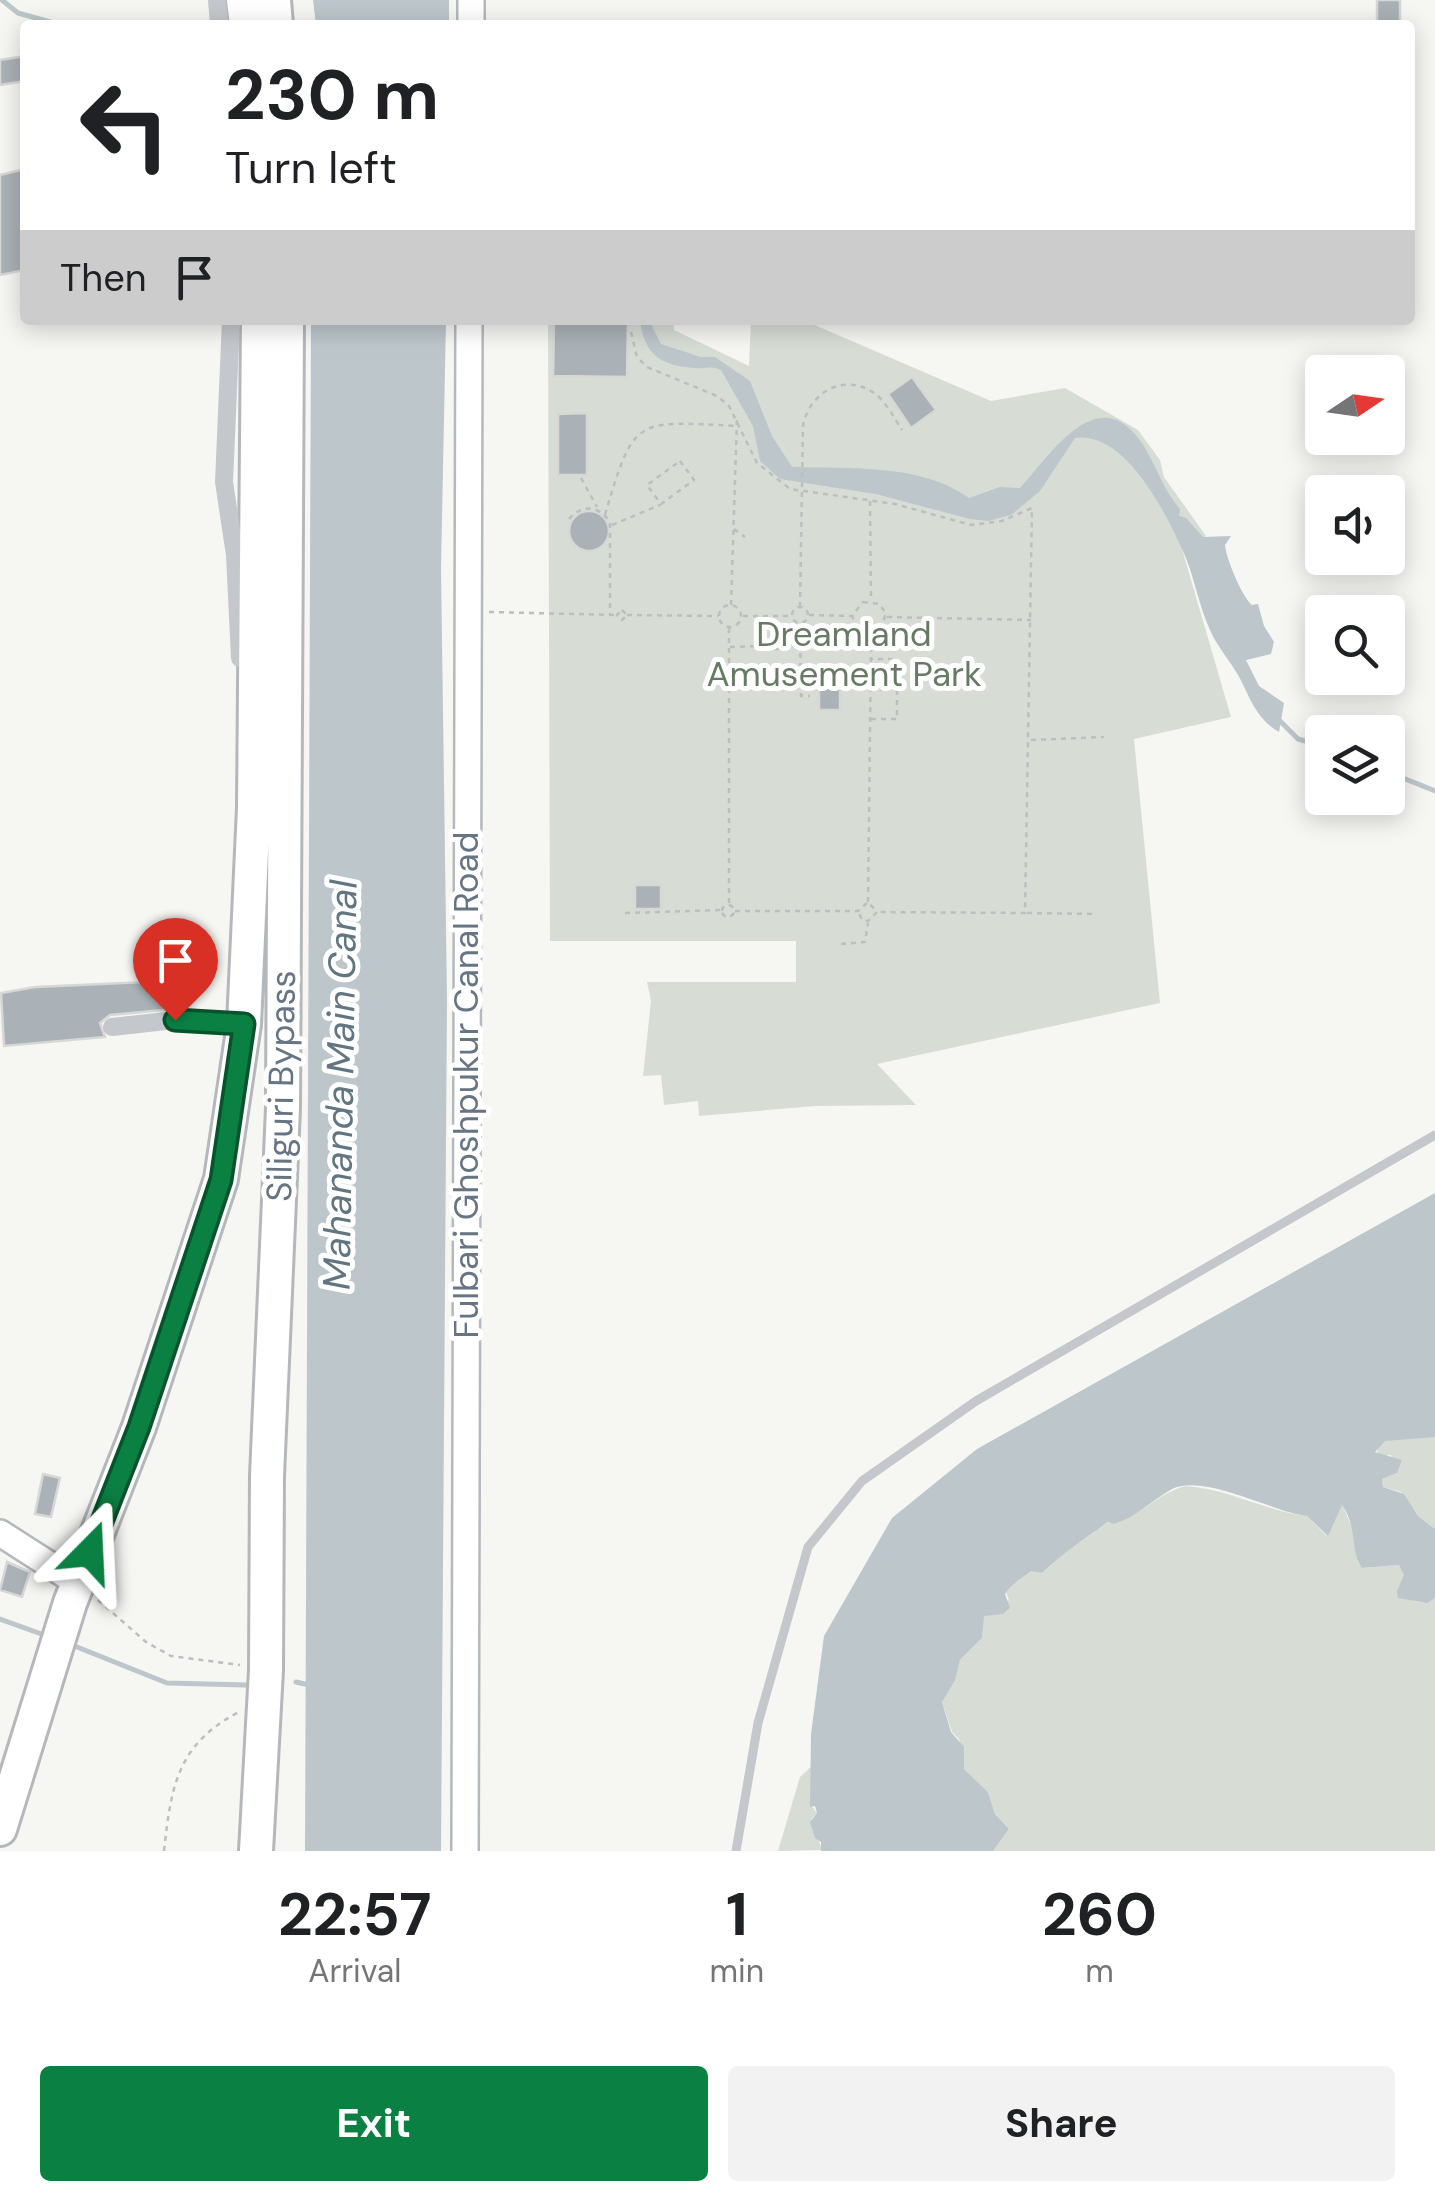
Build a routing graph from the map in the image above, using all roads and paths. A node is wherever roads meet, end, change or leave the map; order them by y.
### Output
1 (231, 325) edge
2 (258, 325) edge
3 (287, 325) edge
4 (469, 325) edge
5 (631, 332) dead end
6 (737, 418) junction
7 (737, 426) junction
8 (902, 430) dead end
9 (581, 478) dead end
10 (802, 492) junction
11 (870, 500) junction
12 (661, 504) junction
13 (600, 511) junction
14 (605, 516) junction
15 (568, 519) dead end
16 (611, 525) junction
17 (733, 529) junction
18 (733, 537) junction
19 (745, 537) dead end
20 (742, 543) dead end
21 (871, 601) junction
22 (731, 605) junction
23 (800, 607) junction
24 (478, 612) dead end
25 (610, 615) junction
26 (808, 615) junction
27 (718, 616) junction
28 (741, 616) junction
29 (792, 616) junction
30 (852, 616) junction
31 (887, 617) junction
32 (1032, 620) junction
33 (800, 623) junction
34 (729, 628) junction
35 (761, 646) dead end
36 (729, 647) junction
37 (775, 648) dead end
38 (800, 648) junction
39 (871, 649) junction
40 (871, 660) junction
41 (888, 689) dead end
42 (870, 690) junction
43 (810, 696) dead end
44 (870, 720) junction
45 (1104, 737) dead end
46 (252, 738) junction
47 (1029, 740) junction
48 (868, 902) junction
49 (729, 905) junction
50 (722, 910) junction
51 (735, 911) junction
52 (858, 911) junction
53 (625, 912) dead end
54 (878, 912) junction
55 (1025, 914) junction
56 (1096, 914) dead end
57 (868, 921) junction
58 (841, 944) dead end
59 (244, 1024) junction
60 (112, 1027) dead end
61 (1435, 1135) edge
62 (0, 1533) edge
63 (74, 1593) junction
64 (266, 1670) junction
65 (264, 1706) junction
66 (0, 1830) edge
67 (164, 1851) edge
68 (256, 1851) edge
69 (465, 1851) edge
70 (736, 1851) edge

1 - 46 street
2 - 46 highway
3 - 64 highway, Siliguri Bypass
4 - 69 street, Fulbari Ghoshpukur Canal Road
5 - 6 path
6 - 7 path
6 - 10 path
7 - 14 path
7 - 17 path
8 - 10 path
9 - 13 path
10 - 11 path
10 - 23 path
11 - 21 path
11 - 32 path
12 - 12 path
12 - 16 path
13 - 14 path
13 - 15 path
14 - 16 path
16 - 25 path
17 - 18 path
17 - 19 path
18 - 20 path
18 - 22 path
21 - 30 path
21 - 31 path
22 - 27 path
22 - 28 path
23 - 26 path
23 - 29 path
24 - 25 path
25 - 27 path
26 - 30 path
26 - 33 path
27 - 34 path
28 - 29 path
28 - 34 path
29 - 33 path
30 - 39 path
31 - 32 path
31 - 39 path
32 - 47 path
33 - 38 path
34 - 36 path
35 - 36 path
36 - 49 path
37 - 38 path
38 - 43 path
39 - 40 path
40 - 42 path
40 - 44 path
41 - 42 path
42 - 44 path
44 - 48 path
45 - 47 path
46 - 59 highway
47 - 55 path
48 - 52 path
48 - 54 path
49 - 50 path
49 - 51 path
50 - 51 path
50 - 53 path
51 - 52 path
52 - 57 path
54 - 55 path
54 - 57 path
55 - 56 path
57 - 58 path
59 - 60 street
59 - 63 highway
61 - 70 lane
62 - 63 street
63 - 64 path
63 - 66 highway
64 - 65 highway, Siliguri Bypass
65 - 67 path
65 - 68 highway, Siliguri Bypass

